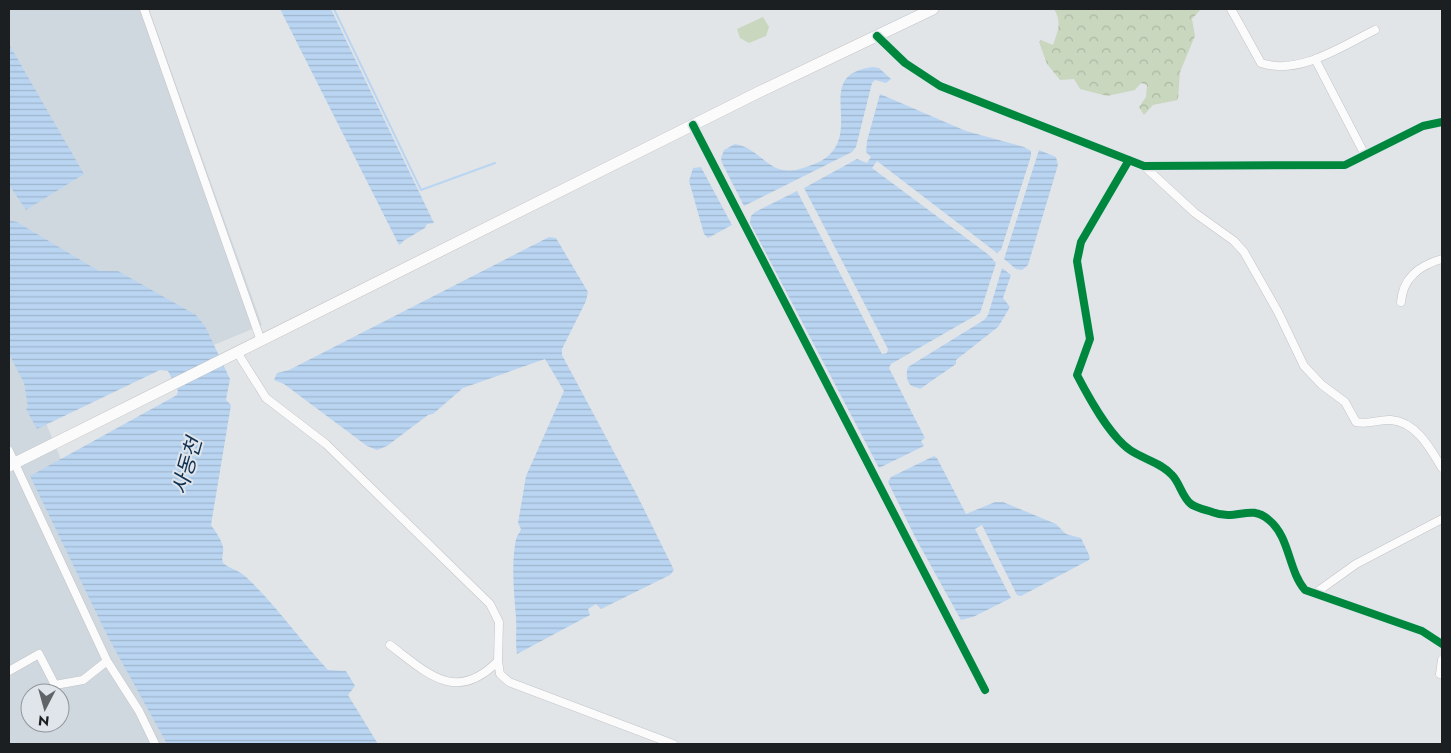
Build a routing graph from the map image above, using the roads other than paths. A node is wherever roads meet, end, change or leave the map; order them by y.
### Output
1 (144, 9) edge
2 (933, 9) edge
3 (1231, 9) edge
4 (1375, 30) dead end
5 (876, 36) junction
6 (1315, 59) junction
7 (1442, 122) edge
8 (692, 125) junction
9 (1365, 155) junction
10 (1129, 160) junction
11 (1144, 166) junction
12 (1442, 259) edge
13 (1402, 302) dead end
14 (261, 341) junction
15 (237, 352) junction
16 (9, 451) edge
17 (11, 464) edge
18 (1442, 468) edge
19 (1442, 519) edge
20 (1314, 594) junction
21 (1442, 644) edge
22 (390, 645) dead end
23 (1442, 660) edge
24 (107, 661) junction
25 (498, 661) junction
26 (9, 671) edge
27 (1440, 674) dead end
28 (985, 690) dead end
29 (155, 744) edge
30 (673, 744) edge

1 - 14 street
2 - 5 main road
3 - 6 street
4 - 6 street
5 - 8 main road
5 - 10 street
6 - 9 street
7 - 9 street
8 - 14 main road
8 - 28 street
9 - 11 street
10 - 11 street
10 - 20 street
11 - 18 street
12 - 13 street
14 - 15 main road
15 - 17 main road
15 - 25 street
16 - 17 street
17 - 24 street
19 - 20 street
20 - 21 street
22 - 25 street
23 - 27 street
24 - 26 street
24 - 29 street
25 - 30 street

